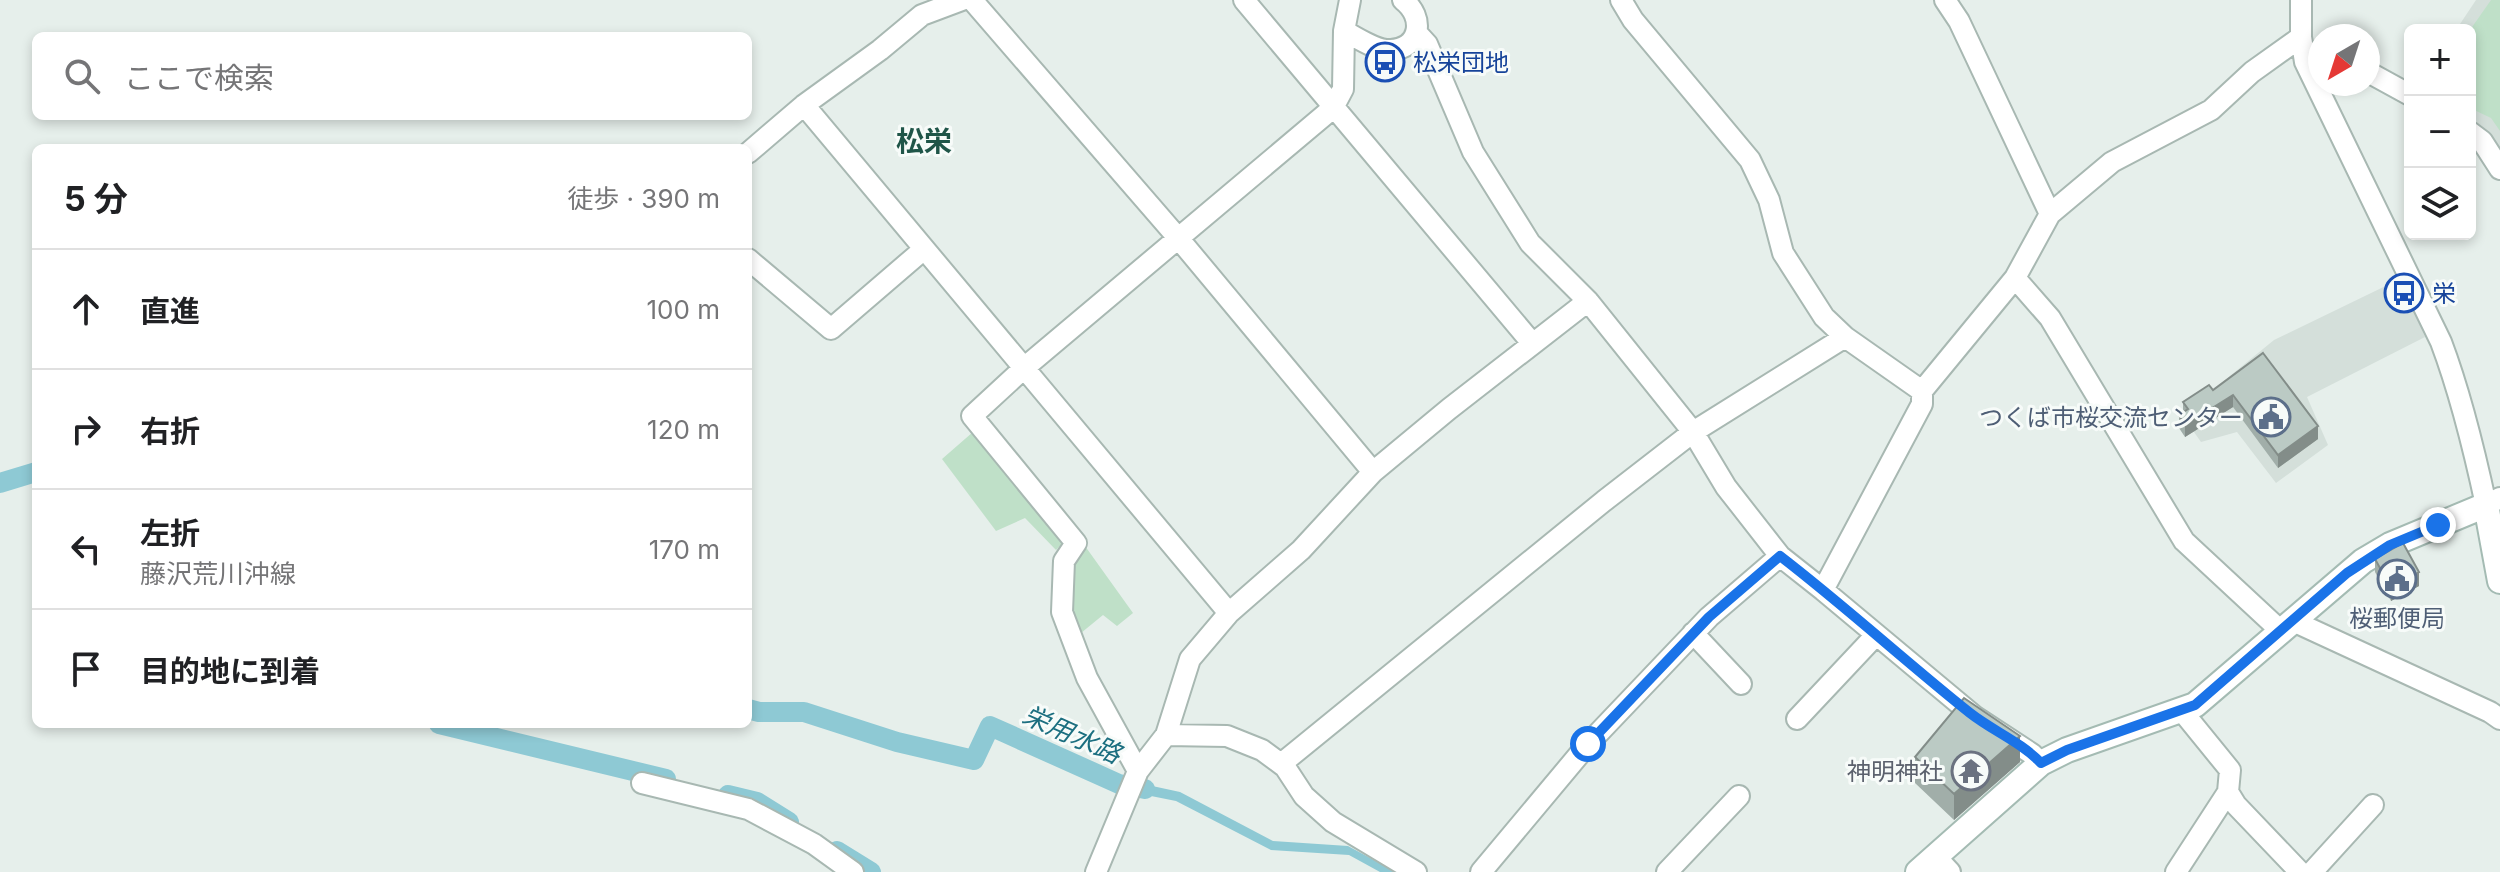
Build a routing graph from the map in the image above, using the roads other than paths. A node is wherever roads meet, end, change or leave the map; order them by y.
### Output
1 (962, 0) edge
2 (972, 0) edge
3 (1244, 0) edge
4 (1350, 0) edge
5 (1403, 0) edge
6 (1621, 0) edge
7 (1945, 0) edge
8 (2301, 0) edge
9 (926, 6) edge
10 (1344, 31) junction
11 (1416, 32) junction
12 (2301, 37) junction
13 (2308, 53) edge
14 (2380, 79) edge
15 (2404, 92) edge
16 (2328, 96) edge
17 (804, 105) junction
18 (1333, 108) junction
19 (2476, 136) edge
20 (752, 150) edge
21 (2500, 169) edge
22 (2050, 214) junction
23 (1179, 239) junction
24 (923, 250) junction
25 (752, 262) edge
26 (2015, 278) junction
27 (1588, 301) junction
28 (1845, 337) junction
29 (1532, 343) junction
30 (1024, 368) junction
31 (1922, 391) junction
32 (1693, 432) junction
33 (1373, 472) junction
34 (2493, 502) edge
35 (1780, 556) junction
36 (2500, 581) edge
37 (1823, 590) junction
38 (1229, 613) junction
39 (2288, 626) junction
40 (1693, 633) junction
41 (1876, 635) junction
42 (1741, 684) dead end
43 (2182, 711) junction
44 (1796, 719) dead end
45 (2500, 719) edge
46 (1166, 735) junction
47 (2041, 763) junction
48 (1281, 764) junction
49 (1138, 771) junction
50 (642, 783) dead end
51 (2228, 792) junction
52 (1739, 796) dead end
53 (2373, 805) dead end
54 (1934, 867) edge
55 (853, 872) edge
56 (1096, 872) edge
57 (1416, 872) edge
58 (1481, 872) edge
59 (1667, 872) edge
60 (2176, 872) edge
61 (2300, 872) edge
62 (2312, 872) edge

1 - 9 street
2 - 23 street
3 - 18 street
4 - 10 street
5 - 11 street
6 - 28 street
7 - 22 street
8 - 12 street
9 - 17 street
10 - 11 street
10 - 18 street
11 - 27 street
12 - 13 street
12 - 22 street
14 - 15 street
16 - 34 street
17 - 20 street
17 - 24 street
18 - 23 street
18 - 29 street
19 - 21 street
22 - 26 street
23 - 30 street
23 - 33 street
24 - 25 street
24 - 30 street
26 - 31 street
26 - 39 street
27 - 29 street
27 - 32 street
28 - 31 street
28 - 32 street
29 - 33 street
30 - 38 street
30 - 49 street
31 - 37 street
32 - 35 street
32 - 48 street
33 - 38 street
34 - 36 main road
34 - 39 main road
35 - 37 street
35 - 40 street
37 - 41 street
38 - 46 street
39 - 43 main road
39 - 45 street
40 - 42 street
40 - 58 street
41 - 44 street
41 - 47 street
43 - 47 main road
43 - 51 street
46 - 48 street
46 - 49 street
47 - 54 main road
48 - 57 street
49 - 56 street
50 - 55 street
51 - 60 street
51 - 61 street
52 - 59 street
53 - 62 street

